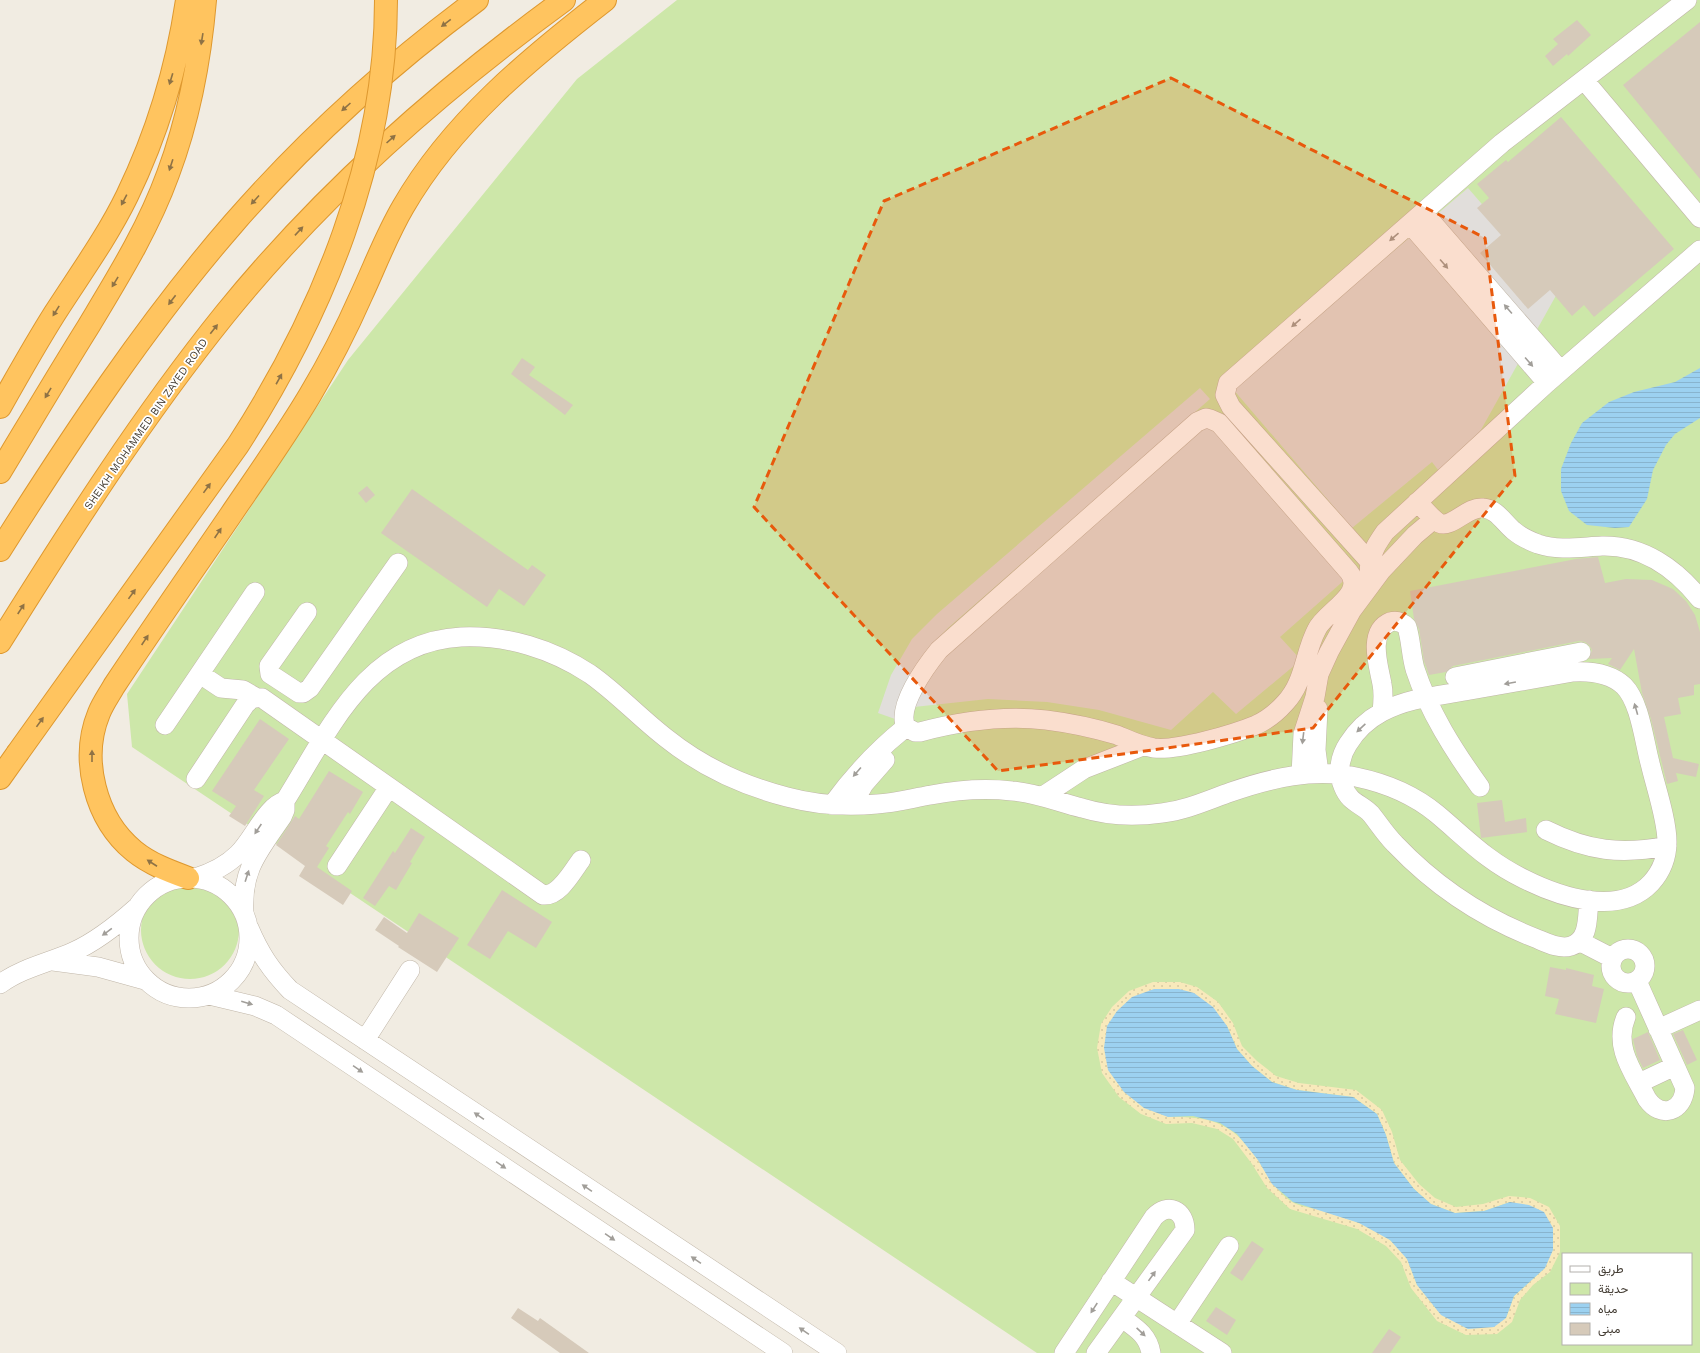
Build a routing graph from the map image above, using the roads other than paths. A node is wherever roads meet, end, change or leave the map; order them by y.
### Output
1 (187, 0) edge
2 (206, 0) edge
3 (386, 0) edge
4 (477, 0) edge
5 (564, 0) edge
6 (605, 0) edge
7 (1687, 0) edge
8 (1584, 80) junction
9 (1416, 218) junction
10 (1700, 218) edge
11 (1700, 250) edge
12 (1554, 377) junction
13 (0, 407) edge
14 (0, 472) edge
15 (1417, 502) junction
16 (1434, 519) junction
17 (0, 550) edge
18 (1370, 562) junction
19 (398, 563) dead end
20 (1366, 591) junction
21 (255, 592) dead end
22 (1700, 599) edge
23 (307, 612) dead end
24 (0, 642) edge
25 (1581, 652) dead end
26 (1534, 670) junction
27 (200, 674) junction
28 (1455, 677) dead end
29 (285, 685) junction
30 (1427, 697) junction
31 (264, 700) junction
32 (1382, 712) junction
33 (165, 725) dead end
34 (910, 730) junction
35 (323, 740) junction
36 (1149, 747) junction
37 (1310, 774) junction
38 (1348, 776) junction
39 (0, 778) edge
40 (196, 779) dead end
41 (389, 787) junction
42 (1480, 787) dead end
43 (1042, 796) junction
44 (1062, 801) junction
45 (285, 802) junction
46 (832, 805) junction
47 (852, 805) junction
48 (1546, 830) dead end
49 (1667, 846) junction
50 (581, 860) dead end
51 (337, 866) dead end
52 (192, 878) junction
53 (1589, 900) junction
54 (137, 907) junction
55 (247, 921) junction
56 (1579, 941) junction
57 (1612, 958) junction
58 (50, 961) junction
59 (410, 970) dead end
60 (145, 980) junction
61 (1637, 980) junction
62 (0, 984) edge
63 (209, 995) junction
64 (1700, 1010) edge
65 (1626, 1017) dead end
66 (1658, 1029) junction
67 (365, 1040) junction
68 (1675, 1066) junction
69 (1639, 1084) junction
70 (1229, 1246) dead end
71 (1111, 1282) junction
72 (1137, 1298) junction
73 (1122, 1318) junction
74 (1177, 1324) junction
75 (783, 1353) edge
76 (837, 1353) edge
77 (1064, 1353) edge
78 (1096, 1353) edge
79 (1151, 1353) edge
80 (1222, 1353) edge

1 -> 13 highway
2 -> 14 highway
39 -> 3 highway, bridge
4 -> 17 highway
24 -> 5 highway, SHEIKH MOHAMMED BIN ZAYED ROAD
52 -> 6 highway
7 - 8 street
8 - 9 street
8 - 10 street
9 - 12 street
9 -> 18 street
11 - 12 street
12 - 15 street
15 - 16 street
15 - 18 street
16 - 20 street
16 - 22 street
18 - 20 street
19 - 29 street
20 - 37 street
21 - 27 street
23 - 29 street
25 - 26 street
26 - 28 street
26 -> 30 street
49 -> 26 street
27 - 31 street
27 - 33 street
29 - 31 street
30 - 32 street
30 - 32 street
30 - 42 street
31 - 35 street
31 - 40 street
32 -> 38 street
34 - 36 street
34 - 36 street
34 -> 46 street
34 - 47 street
35 - 41 street
35 - 45 street
35 - 46 street
36 - 43 street
36 - 44 street
37 - 38 street
37 - 44 street
38 - 53 street
38 - 56 street
41 - 50 street
41 - 51 street
43 - 44 street
43 - 47 street
45 -> 52 street
55 -> 45 street
46 - 47 street
48 - 49 street
49 - 53 street
52 - 54 street
52 - 55 street
53 - 56 street
54 -> 58 street
54 - 60 street
55 - 63 street
55 - 67 street
56 - 57 street
57 - 61 street
57 - 61 street
58 - 60 street
58 - 62 street
59 - 67 street
60 - 63 street
61 - 66 street
63 -> 75 street
64 - 66 street
65 - 69 street
66 - 68 street
76 -> 67 street
68 - 69 street
68 - 69 street
70 - 74 street
71 - 72 street
72 -> 71 street
71 -> 77 street
72 - 73 street
72 - 74 street
73 - 78 street
73 -> 79 street
74 - 80 street

